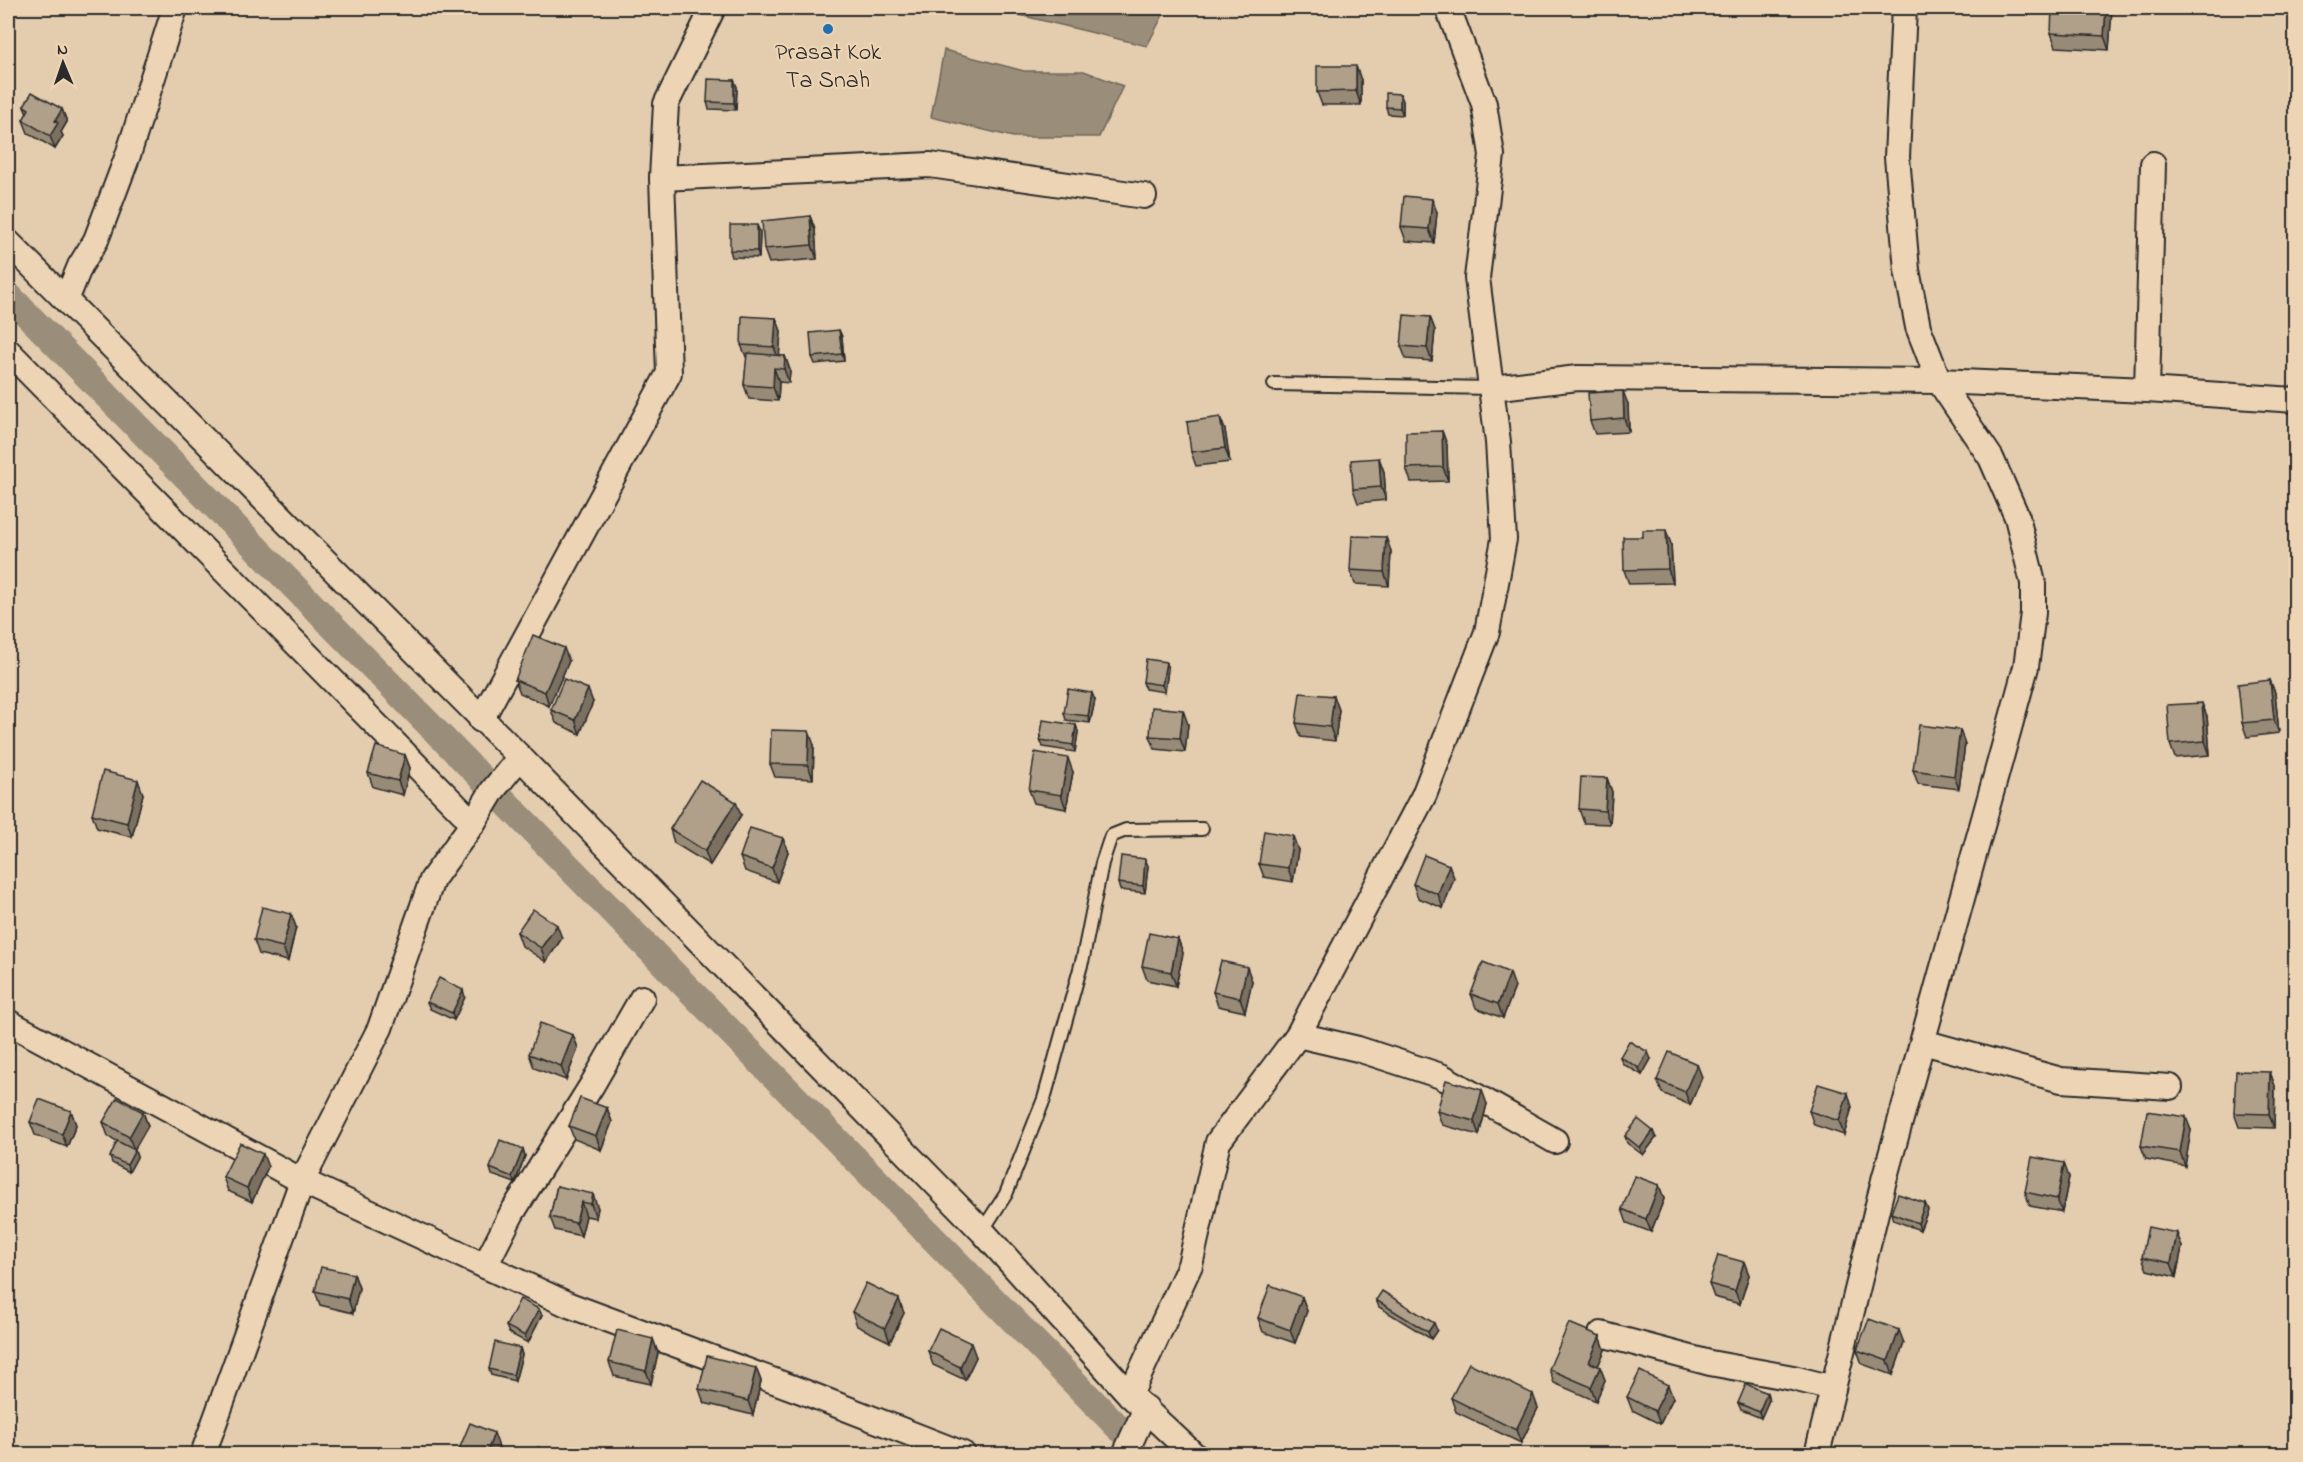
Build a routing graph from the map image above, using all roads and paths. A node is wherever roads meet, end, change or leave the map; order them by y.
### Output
1 (175, 8) edge
2 (713, 8) edge
3 (1448, 8) edge
4 (1904, 8) edge
5 (2153, 164) dead end
6 (662, 178) junction
7 (1144, 196) dead end
8 (8, 242) edge
9 (66, 300) junction
10 (8, 351) edge
11 (1939, 381) junction
12 (1274, 384) dead end
13 (1491, 388) junction
14 (2147, 390) junction
15 (2295, 400) edge
16 (481, 720) junction
17 (520, 757) junction
18 (472, 823) junction
19 (1202, 829) dead end
20 (642, 998) dead end
21 (8, 1022) edge
22 (1298, 1035) junction
23 (1923, 1041) junction
24 (2170, 1087) dead end
25 (1555, 1141) dead end
26 (302, 1181) junction
27 (982, 1231) junction
28 (485, 1266) junction
29 (1601, 1334) edge
30 (1833, 1389) junction
31 (1138, 1402) junction
32 (203, 1455) edge
33 (963, 1455) edge
34 (1125, 1455) edge
35 (1193, 1455) edge
36 (1817, 1455) edge

1 - 9 street
2 - 6 street
3 - 13 street
4 - 11 street
5 - 14 street
6 - 7 street
6 - 16 street
8 - 9 street
9 - 16 street
10 - 18 street
11 - 13 street
11 - 14 street
11 - 23 street
12 - 13 lane
13 - 22 street
14 - 15 street
16 - 17 street
17 - 18 street
17 - 27 street
18 - 26 street
19 - 27 lane
20 - 28 street
21 - 26 street
22 - 25 street
22 - 31 street
23 - 24 street
23 - 30 street
26 - 28 street
26 - 32 street
27 - 31 street
28 - 33 street
29 - 30 street
30 - 36 street
31 - 34 street
31 - 35 street

